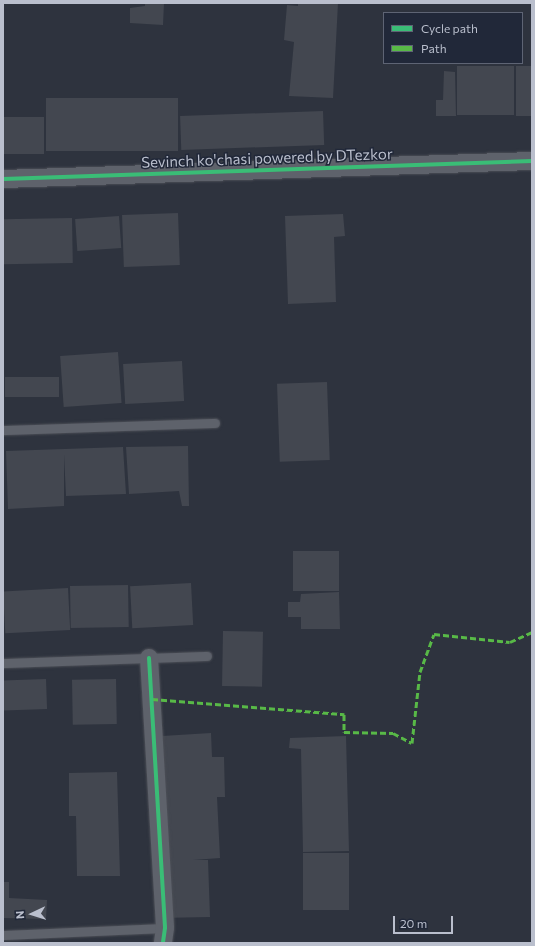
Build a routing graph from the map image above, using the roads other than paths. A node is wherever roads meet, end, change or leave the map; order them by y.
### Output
1 (532, 160) edge
2 (3, 179) edge
3 (215, 423) dead end
4 (3, 430) edge
5 (207, 656) dead end
6 (149, 658) junction
7 (3, 663) edge
8 (3, 935) edge
9 (164, 936) edge

1 - 2 street, Sevinch ko'chasi powered by DTezkor
3 - 4 lane
5 - 6 lane
6 - 7 lane
6 - 9 street
8 - 9 lane

